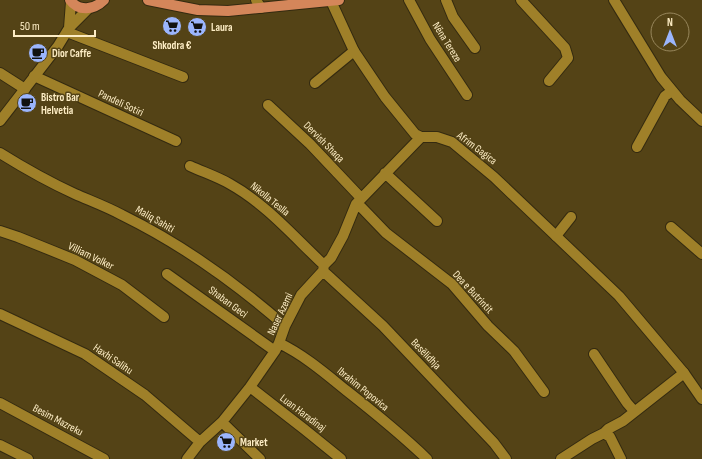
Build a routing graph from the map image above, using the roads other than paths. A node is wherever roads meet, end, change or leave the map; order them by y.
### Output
1 (105, 0) edge
2 (148, 0) edge
3 (334, 0) edge
4 (409, 0) edge
5 (446, 0) edge
6 (521, 0) edge
7 (614, 0) edge
8 (71, 1) edge
9 (289, 3) edge
10 (259, 4) edge
11 (88, 9) junction
12 (68, 30) junction
13 (475, 48) dead end
14 (354, 51) junction
15 (0, 73) edge
16 (34, 76) junction
17 (184, 77) dead end
18 (549, 81) dead end
19 (315, 83) dead end
20 (25, 89) junction
21 (672, 91) junction
22 (468, 95) dead end
23 (268, 105) dead end
24 (0, 121) edge
25 (702, 121) edge
26 (421, 137) junction
27 (176, 141) dead end
28 (637, 147) dead end
29 (0, 153) edge
30 (190, 166) dead end
31 (385, 173) junction
32 (358, 201) junction
33 (571, 217) dead end
34 (437, 221) dead end
35 (670, 226) dead end
36 (0, 231) edge
37 (556, 236) junction
38 (702, 254) edge
39 (323, 268) junction
40 (167, 274) dead end
41 (0, 314) edge
42 (164, 317) dead end
43 (285, 326) junction
44 (277, 347) junction
45 (594, 354) dead end
46 (684, 373) junction
47 (250, 387) junction
48 (544, 392) dead end
49 (702, 399) edge
50 (0, 403) edge
51 (634, 411) junction
52 (222, 422) junction
53 (604, 433) junction
54 (200, 442) junction
55 (0, 445) edge
56 (191, 457) edge
57 (28, 459) edge
58 (104, 459) edge
59 (260, 459) edge
60 (341, 459) edge
61 (427, 459) edge
62 (506, 459) edge
63 (561, 459) edge
64 (621, 459) edge

1 - 11 main road
2 - 10 main road
3 - 9 main road
3 - 14 street
4 - 22 street, Nëna Tereze
5 - 13 street, Nëna Tereze
6 - 18 street
7 - 21 street
8 - 11 main road
8 - 12 street
9 - 10 main road
11 - 12 street
12 - 16 street
12 - 17 street
14 - 19 street
14 - 26 street
15 - 20 street
16 - 20 street
16 - 27 street, Pandeli Sotiri
20 - 24 street
21 - 25 street
21 - 28 street
23 - 32 street, Dervish Shaqa
26 - 31 street, Naser Azemi
26 - 37 street, Afrim Gagica
29 - 43 street, Maliq Sahiti
30 - 39 street, Nikolla Teslla
31 - 32 street, Naser Azemi
31 - 34 street
32 - 39 street, Naser Azemi
32 - 48 street, Dea e Butrintit
33 - 37 street
35 - 38 street
36 - 42 street, Villiam Volker
37 - 46 street, Afrim Gagica
39 - 43 street, Naser Azemi
39 - 62 street, Besëlidhja
40 - 44 street, Shaban Geci
41 - 54 street, Haxhi Salihu
43 - 44 street, Naser Azemi
44 - 47 street, Naser Azemi
44 - 61 street, Ibrahim Popovica
45 - 51 street
46 - 49 street, Afrim Gagica
46 - 51 street
47 - 52 street, Naser Azemi
47 - 60 street, Luan Haradinaj
50 - 58 street, Besim Mazreku
51 - 53 street
52 - 54 street, Naser Azemi
52 - 59 street
53 - 63 street
53 - 64 street
54 - 56 street, Naser Azemi
55 - 57 street

